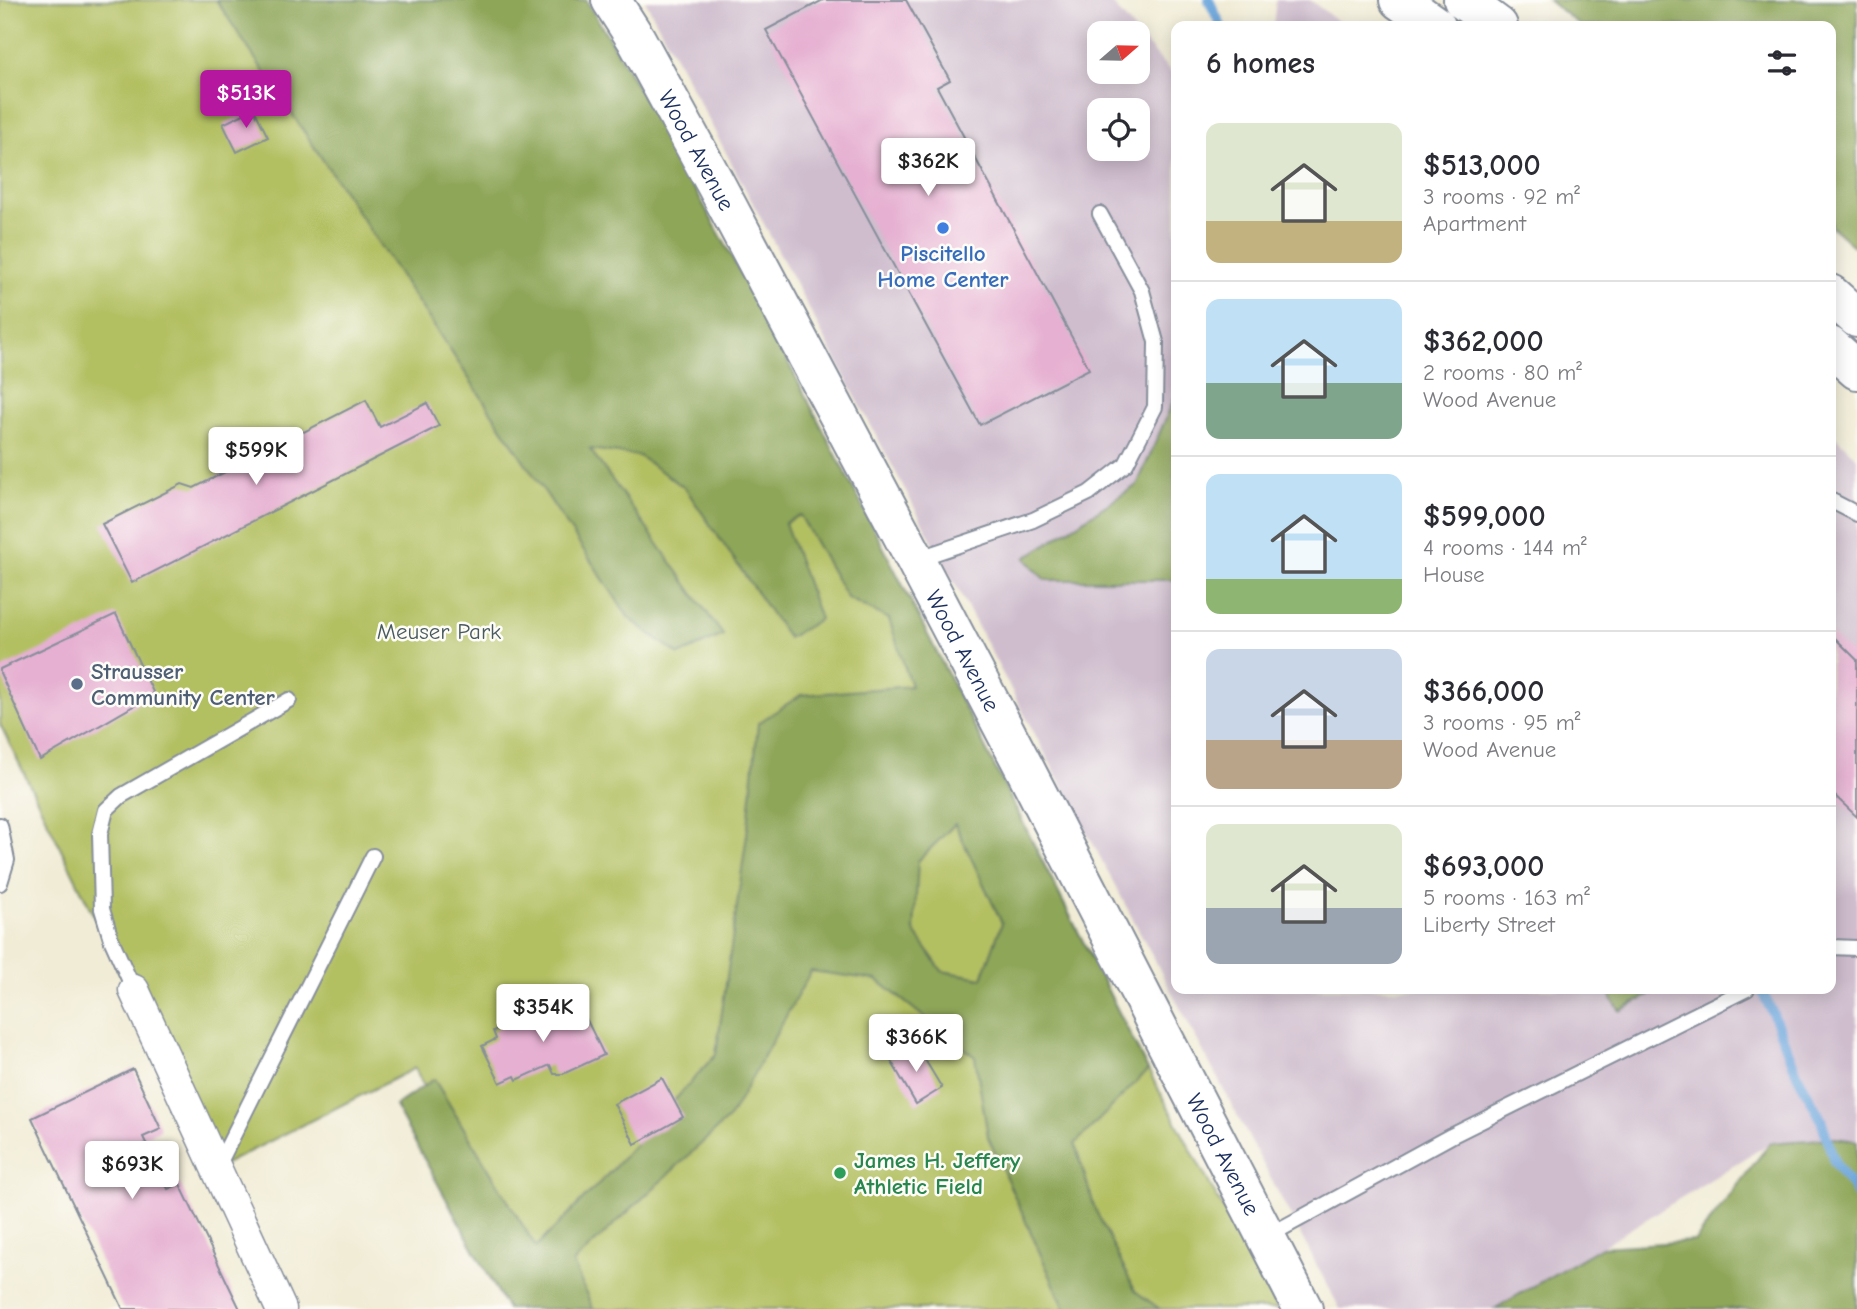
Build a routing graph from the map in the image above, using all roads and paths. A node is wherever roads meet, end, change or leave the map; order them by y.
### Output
1 (611, 0) edge
2 (1399, 0) edge
3 (1463, 0) edge
4 (1429, 21) edge
5 (1491, 21) edge
6 (1100, 214) dead end
7 (1836, 300) edge
8 (1857, 318) edge
9 (1836, 351) edge
10 (1857, 370) edge
11 (1836, 503) edge
12 (1857, 514) edge
13 (915, 559) junction
14 (289, 700) dead end
15 (0, 825) edge
16 (373, 856) dead end
17 (0, 883) edge
18 (1836, 947) edge
19 (1857, 948) edge
20 (134, 990) joint
21 (1737, 994) edge
22 (217, 1168) junction
23 (1265, 1238) junction
24 (281, 1309) edge
25 (1303, 1309) edge

1 - 13 main road, Wood Avenue
2 - 4 main road
3 - 5 main road
6 - 13 lane
7 - 8 main road
9 - 10 main road
11 - 12 lane
13 - 23 main road, Wood Avenue
14 - 20 lane
15 - 17 lane
16 - 22 lane
18 - 19 lane
20 - 22 street
21 - 23 lane
22 - 24 street
23 - 25 main road, Wood Avenue

